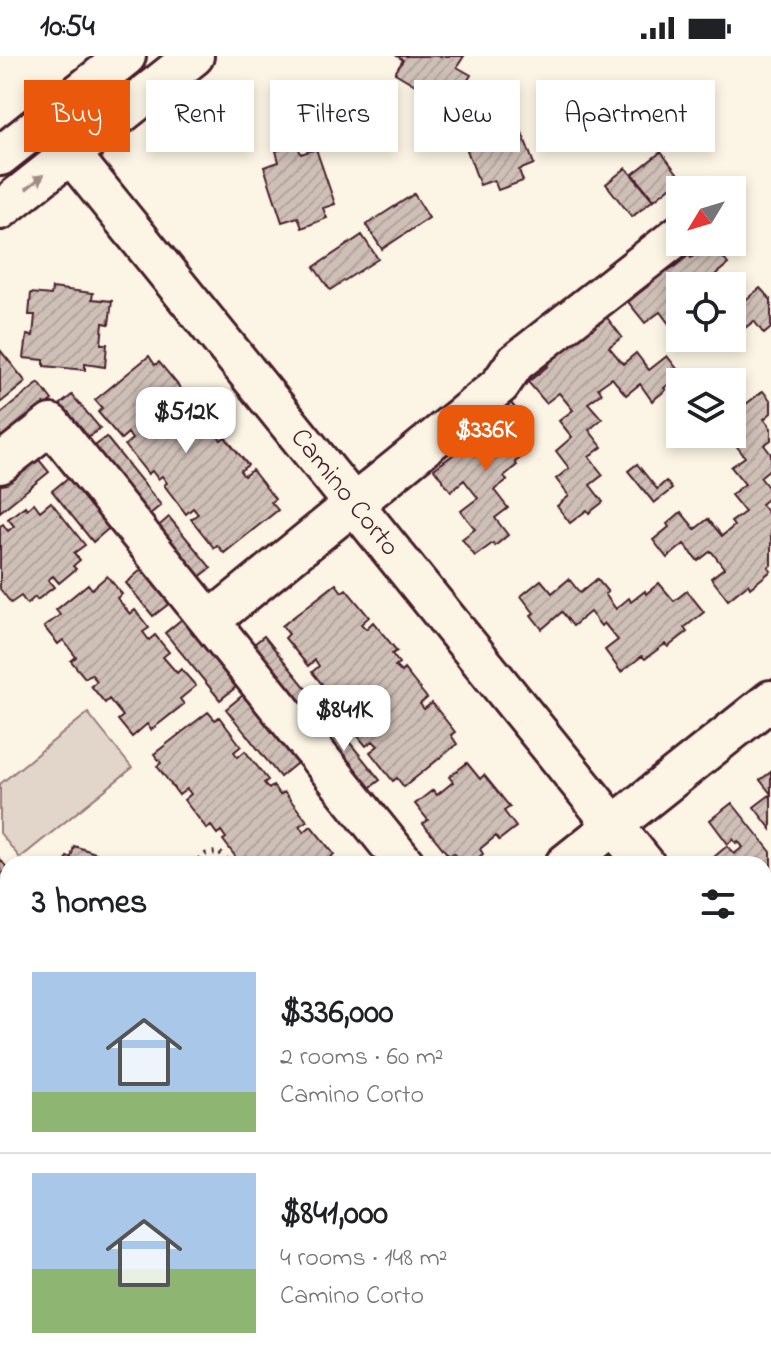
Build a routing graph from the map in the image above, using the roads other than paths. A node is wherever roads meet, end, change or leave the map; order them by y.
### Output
1 (126, 56) edge
2 (194, 56) edge
3 (96, 80) edge
4 (24, 137) edge
5 (71, 154) junction
6 (0, 156) edge
7 (0, 210) edge
8 (666, 245) edge
9 (0, 464) edge
10 (354, 505) junction
11 (210, 621) junction
12 (771, 700) edge
13 (614, 825) junction
14 (399, 856) edge
15 (575, 856) edge
16 (639, 856) edge

1 - 3 street
2 - 5 street
4 - 6 street
7 -> 5 street
5 - 10 street, Camino Corto
8 - 10 street
9 - 11 street
10 - 11 street
10 - 13 street, Camino Corto
11 - 14 street
12 - 13 street
13 - 15 street
13 - 16 street, Camino Corto

